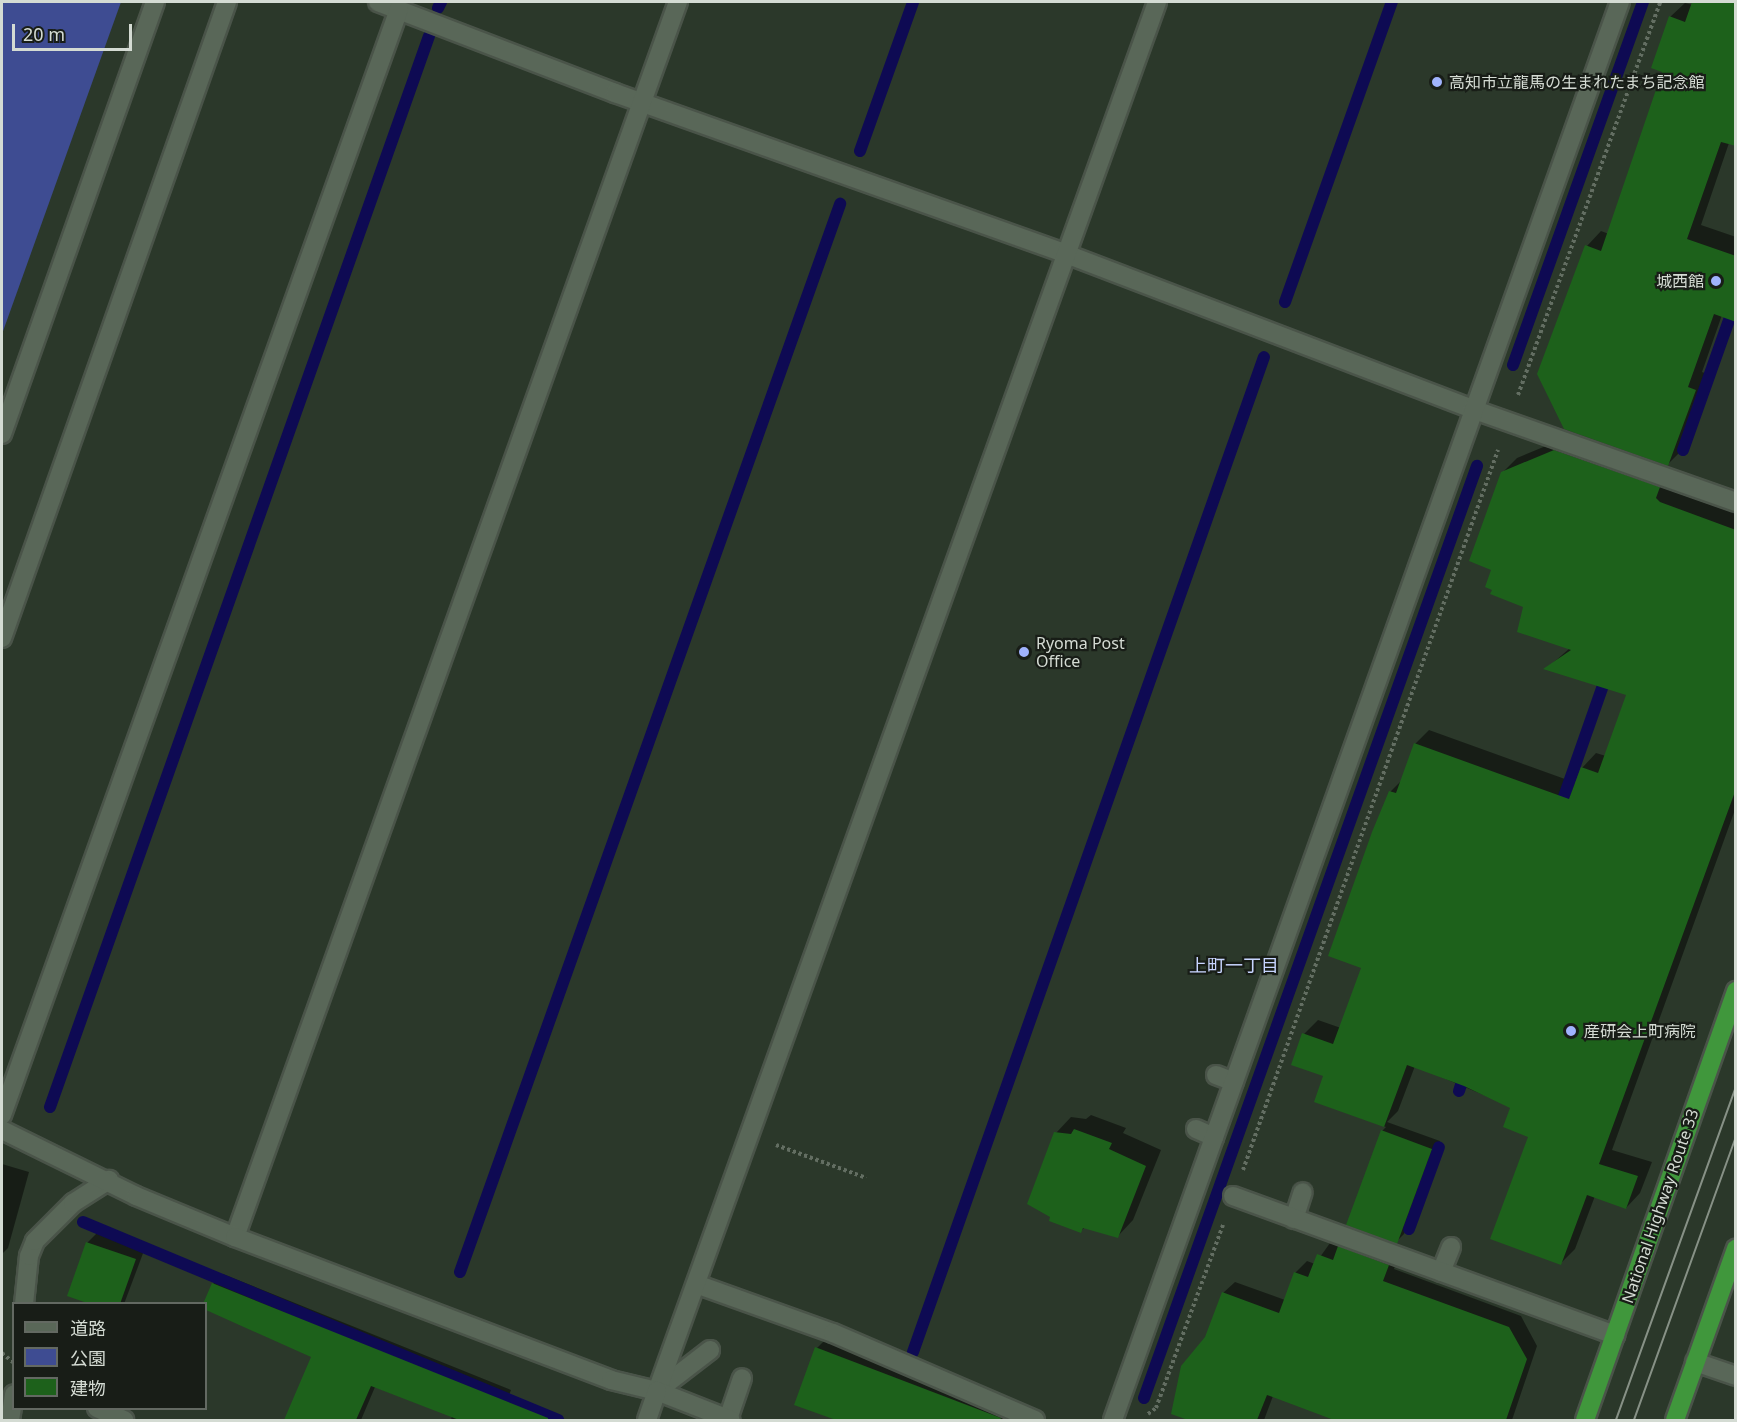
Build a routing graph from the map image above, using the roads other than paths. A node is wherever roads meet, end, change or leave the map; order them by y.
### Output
1 (155, 2) edge
2 (227, 2) edge
3 (678, 2) edge
4 (1157, 2) edge
5 (1620, 2) edge
6 (392, 5) edge
7 (642, 103) junction
8 (1069, 255) junction
9 (1472, 409) junction
10 (2, 434) edge
11 (1736, 502) edge
12 (2, 638) edge
13 (1736, 991) edge
14 (1216, 1075) dead end
15 (1234, 1082) junction
16 (2, 1115) edge
17 (1196, 1129) dead end
18 (2, 1130) edge
19 (1214, 1137) junction
20 (109, 1180) junction
21 (1303, 1192) dead end
22 (1233, 1196) road end
23 (1294, 1218) junction
24 (235, 1236) junction
25 (1451, 1247) dead end
26 (1736, 1249) edge
27 (1441, 1272) junction
28 (696, 1284) junction
29 (24, 1302) edge
30 (1615, 1335) junction
31 (710, 1350) dead end
32 (1695, 1362) junction
33 (1736, 1376) edge
34 (742, 1378) dead end
35 (657, 1391) junction
36 (102, 1410) edge
37 (124, 1420) edge
38 (647, 1420) edge
39 (729, 1420) edge
40 (1035, 1420) edge
41 (1113, 1420) edge
42 (1585, 1420) edge
43 (1675, 1420) edge

1 - 10 street
2 - 12 street
3 - 7 street
4 - 8 street
5 - 9 street
6 - 7 street
6 - 16 street
7 - 8 street
7 - 24 street
8 - 9 street
8 - 28 street
9 - 11 street
9 - 15 street
13 - 30 highway, National Highway Route 33
14 - 15 street
15 - 19 street
17 - 19 street
18 - 20 street
19 - 41 street
20 - 24 street
20 - 29 street
21 - 23 street
22 - 23 street
23 - 27 street
24 - 35 street
25 - 27 street
26 - 32 highway
27 - 30 street
28 - 35 street
28 - 40 street
30 - 42 highway, National Highway Route 33
31 - 35 street
32 - 33 street
32 - 43 highway
34 - 39 street
35 - 38 street
35 - 39 street
36 - 37 street

